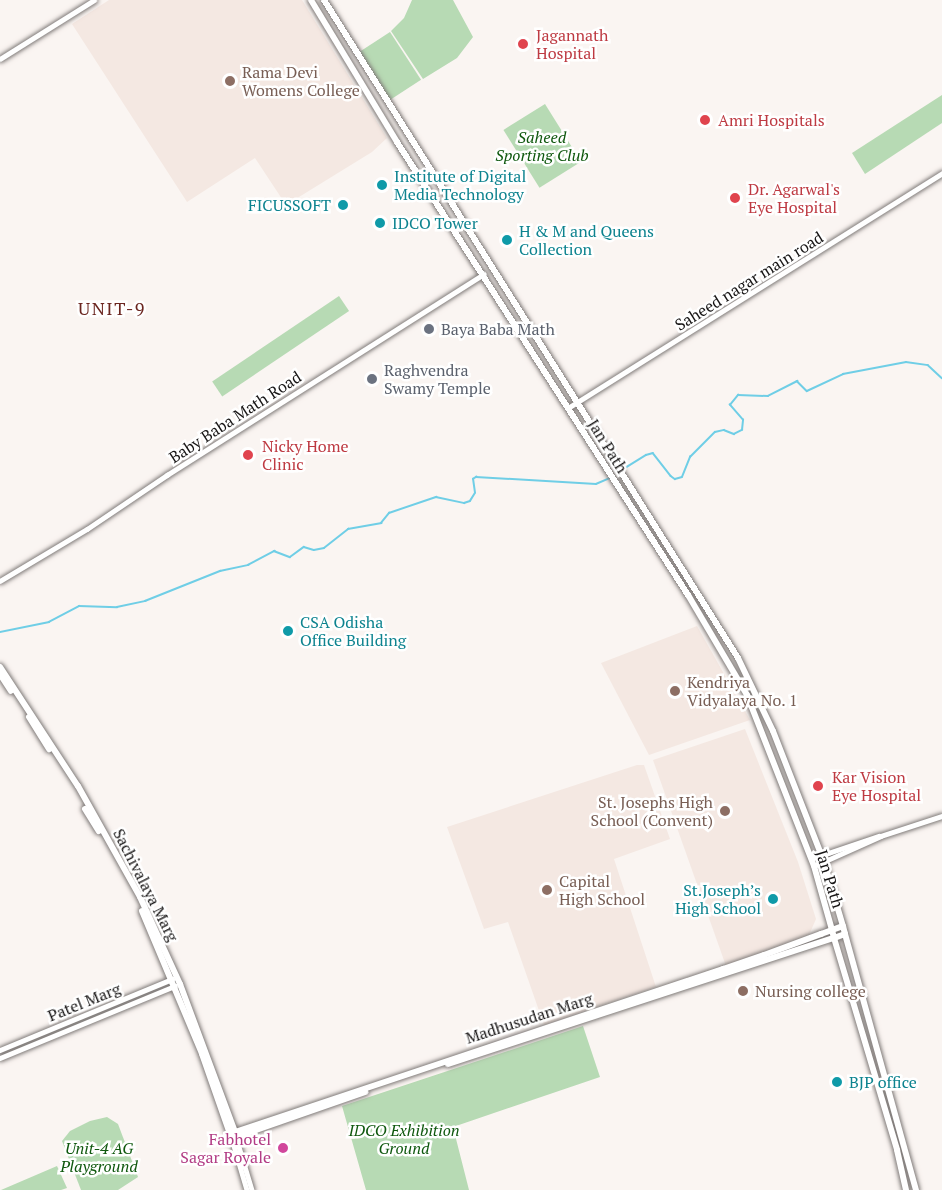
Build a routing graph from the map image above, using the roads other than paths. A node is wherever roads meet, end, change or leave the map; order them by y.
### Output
1 (94, 0) edge
2 (311, 0) edge
3 (324, 0) edge
4 (0, 59) edge
5 (942, 173) edge
6 (484, 274) junction
7 (576, 403) junction
8 (568, 408) junction
9 (0, 581) edge
10 (0, 667) edge
11 (0, 674) edge
12 (942, 816) edge
13 (881, 836) junction
14 (821, 855) junction
15 (811, 859) junction
16 (824, 862) junction
17 (814, 866) junction
18 (843, 926) junction
19 (832, 930) junction
20 (845, 933) junction
21 (834, 938) junction
22 (174, 978) junction
23 (177, 985) junction
24 (0, 1050) edge
25 (0, 1058) edge
26 (233, 1135) junction
27 (250, 1190) edge
28 (906, 1190) edge
29 (916, 1190) edge

1 - 4 street
2 - 6 main road, Jan Path
3 - 7 main road, Jan Path
5 - 7 street, Saheed nagar main road
6 - 8 main road, Jan Path
6 - 9 street, Baby Baba Math Road
7 - 8 street, Saheed nagar main road
7 - 14 main road, Jan Path
8 - 15 main road, Jan Path
10 - 22 main road, Sachivalaya Marg
11 - 22 main road, Sachivalaya Marg
12 - 13 street
13 - 14 street
13 - 16 street
14 - 15 street
14 - 16 main road, Jan Path
15 - 17 main road, Jan Path
16 - 17 street
16 - 18 main road, Jan Path
17 - 19 main road, Jan Path
18 - 19 main road, Madhusudan Marg
18 - 20 main road, Jan Path
19 - 21 main road, Jan Path
19 - 26 main road, Madhusudan Marg
20 - 21 main road, Madhusudan Marg
20 - 29 main road
21 - 26 main road, Madhusudan Marg
21 - 28 main road
22 - 23 main road, Sachivalaya Marg
22 - 24 street, Patel Marg
23 - 25 street, Patel Marg
23 - 26 main road, Sachivalaya Marg
26 - 27 street, Sachivalaya Marg

